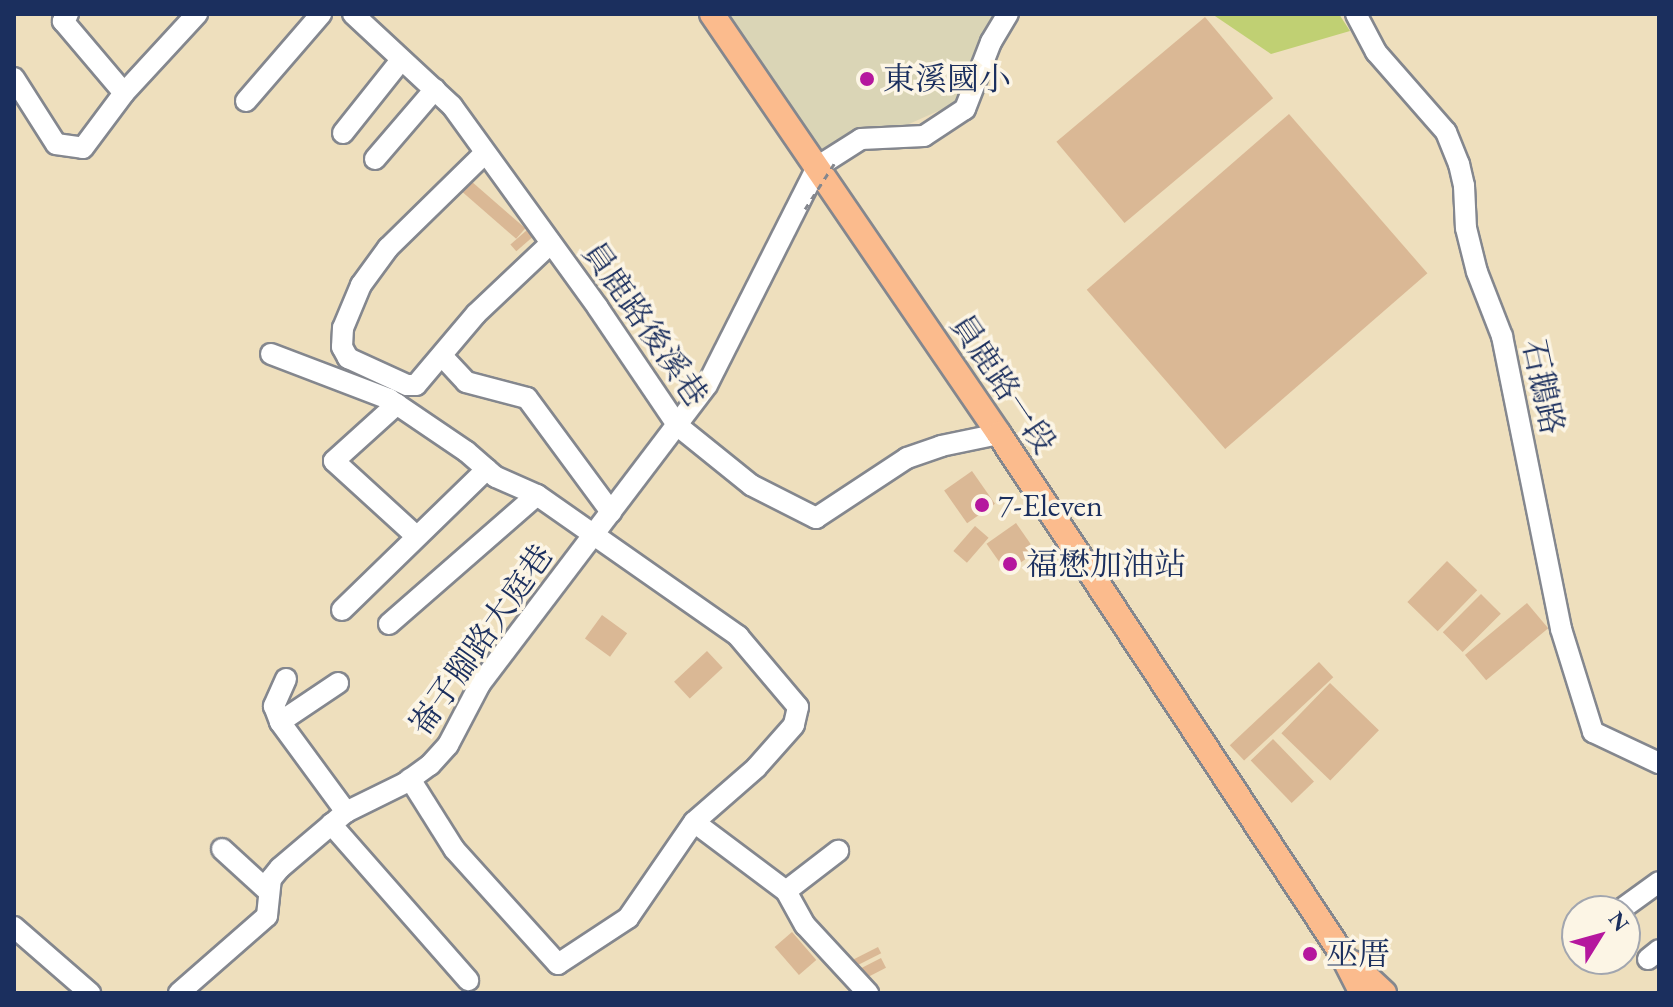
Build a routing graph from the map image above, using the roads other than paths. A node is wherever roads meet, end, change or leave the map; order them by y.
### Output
1 (68, 14) edge
2 (197, 14) edge
3 (321, 14) edge
4 (353, 14) edge
5 (712, 14) edge
6 (1008, 14) edge
7 (1356, 14) edge
8 (401, 60) junction
9 (14, 78) edge
10 (435, 89) junction
11 (124, 93) junction
12 (246, 101) dead end
13 (343, 133) dead end
14 (485, 153) junction
15 (375, 159) dead end
16 (826, 165) junction
17 (551, 243) junction
18 (271, 354) dead end
19 (443, 357) junction
20 (397, 404) junction
21 (678, 426) junction
22 (999, 434) junction
23 (487, 469) junction
24 (537, 495) junction
25 (611, 512) junction
26 (416, 536) junction
27 (591, 536) junction
28 (342, 610) dead end
29 (389, 624) dead end
30 (286, 679) dead end
31 (338, 683) dead end
32 (280, 722) junction
33 (1659, 763) edge
34 (410, 779) junction
35 (339, 818) junction
36 (694, 822) junction
37 (222, 849) dead end
38 (838, 851) dead end
39 (1659, 882) edge
40 (268, 891) junction
41 (786, 891) junction
42 (1641, 895) edge
43 (16, 933) edge
44 (1342, 954) junction
45 (468, 980) dead end
46 (90, 993) edge
47 (179, 993) edge
48 (868, 993) edge
49 (1362, 993) edge
50 (1384, 993) edge

1 - 11 street
2 - 11 street
3 - 12 street
4 - 8 street, 員鹿路後溪巷
5 - 16 main road, 員鹿路一段
6 - 16 street
7 - 33 street, 石鵝路
8 - 10 street, 員鹿路後溪巷
8 - 13 street
9 - 11 street
10 - 14 street, 員鹿路後溪巷
10 - 15 street
14 - 17 street, 員鹿路後溪巷
14 - 19 street
16 - 21 street
16 - 22 main road, 員鹿路一段
17 - 19 street
17 - 21 street, 員鹿路後溪巷
18 - 20 street, 崙子腳路大庭巷
19 - 25 street
20 - 23 street, 崙子腳路大庭巷
20 - 26 street
21 - 22 street, 員鹿路後溪巷
21 - 25 street
22 - 44 main road, 員鹿路一段
23 - 24 street, 崙子腳路大庭巷
23 - 26 street
24 - 27 street, 崙子腳路大庭巷
24 - 29 street, 崙子腳路大庭巷
25 - 27 street
26 - 28 street
27 - 34 street, 崙子腳路大庭巷
27 - 36 street, 崙子腳路大庭巷
30 - 32 street
31 - 32 street
32 - 35 street
34 - 35 street, 崙子腳路大庭巷
34 - 36 street
35 - 40 street, 崙子腳路大庭巷
35 - 45 street
36 - 41 street
37 - 40 street
38 - 41 street
39 - 42 street
40 - 47 street, 崙子腳路大庭巷
41 - 48 street
43 - 46 street
44 - 49 main road, 員鹿路一段
44 - 50 main road, 員鹿路一段

